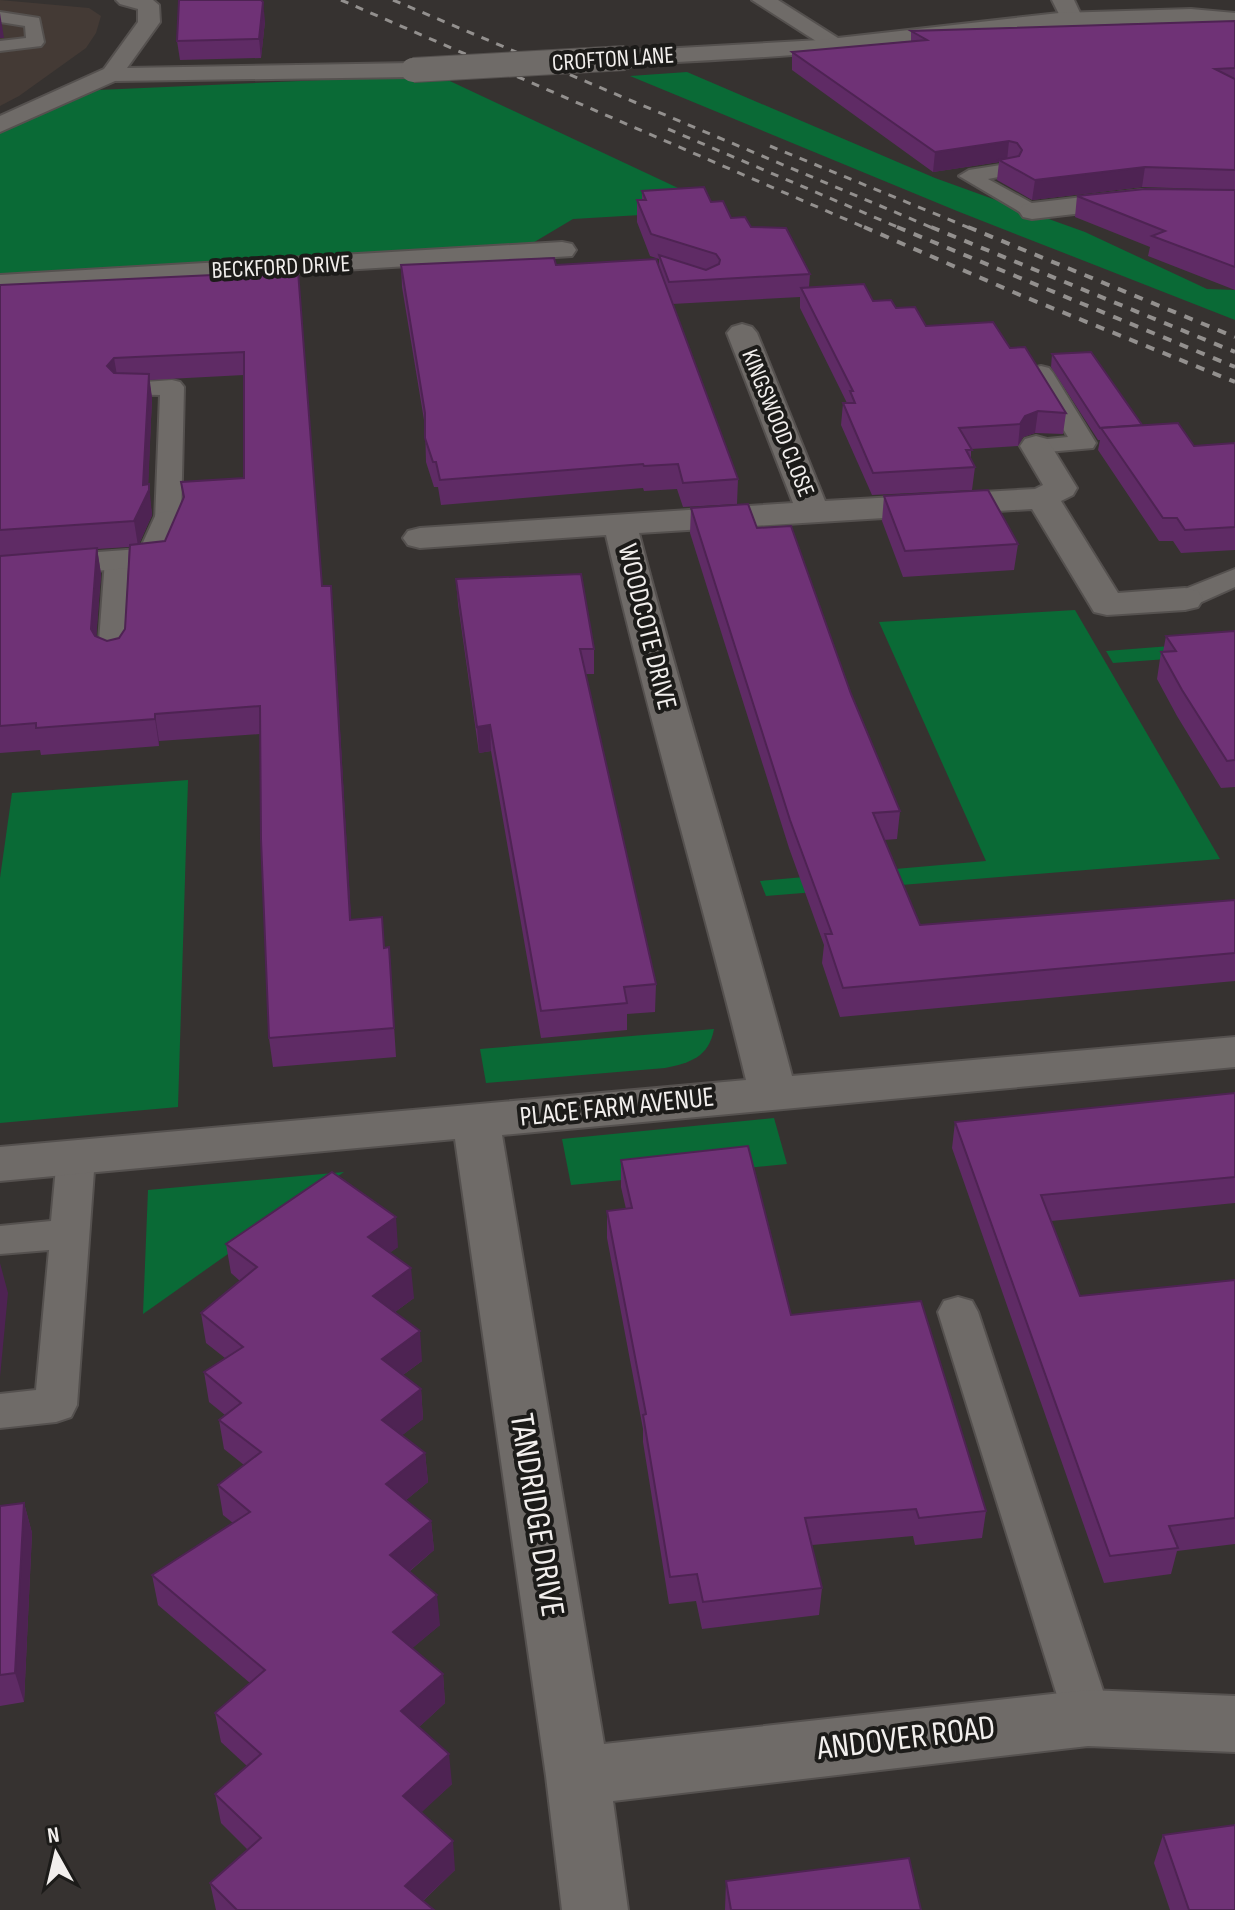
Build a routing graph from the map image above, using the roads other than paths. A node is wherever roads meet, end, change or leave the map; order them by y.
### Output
1 (127, 0) edge
2 (763, 0) edge
3 (1067, 8) edge
4 (0, 17) edge
5 (1235, 19) edge
6 (838, 45) junction
7 (0, 46) edge
8 (112, 74) junction
9 (0, 125) edge
10 (1007, 170) edge
11 (1235, 200) edge
12 (1032, 211) joint
13 (589, 263) edge
14 (0, 283) edge
15 (742, 333) dead end
16 (1028, 354) edge
17 (126, 389) edge
18 (1036, 446) joint
19 (1042, 498) junction
20 (813, 513) junction
21 (168, 521) joint
22 (620, 524) junction
23 (420, 538) dead end
24 (118, 560) junction
25 (0, 569) edge
26 (1235, 577) edge
27 (1185, 599) joint
28 (112, 655) edge
29 (1235, 1052) edge
30 (773, 1092) junction
31 (476, 1121) junction
32 (76, 1157) junction
33 (0, 1164) edge
34 (71, 1234) junction
35 (0, 1240) edge
36 (958, 1312) dead end
37 (0, 1411) edge
38 (1088, 1718) junction
39 (1235, 1724) edge
40 (578, 1776) junction
41 (595, 1910) edge

1 - 8 street
2 - 6 street
3 - 5 street, CROFTON LANE
3 - 6 street, CROFTON LANE
4 - 7 lane
6 - 8 street, CROFTON LANE, bridge
8 - 9 street, CROFTON LANE
10 - 12 lane
11 - 12 street
13 - 14 street, BECKFORD DRIVE
15 - 20 street, KINGSWOOD CLOSE
16 - 18 lane
17 - 21 lane
18 - 19 street
19 - 20 street, WOODCOTE DRIVE
19 - 27 street
20 - 22 street, WOODCOTE DRIVE
21 - 24 street
22 - 23 street
22 - 30 street, WOODCOTE DRIVE
24 - 25 street
24 - 28 lane
26 - 27 lane
29 - 30 street, PLACE FARM AVENUE
30 - 31 street, PLACE FARM AVENUE
31 - 32 street, PLACE FARM AVENUE
31 - 40 street, TANDRIDGE DRIVE
32 - 33 street, PLACE FARM AVENUE
32 - 34 lane
34 - 35 lane
34 - 37 lane
36 - 38 lane
38 - 39 street, ANDOVER ROAD
38 - 40 street, ANDOVER ROAD
40 - 41 street, TANDRIDGE DRIVE

